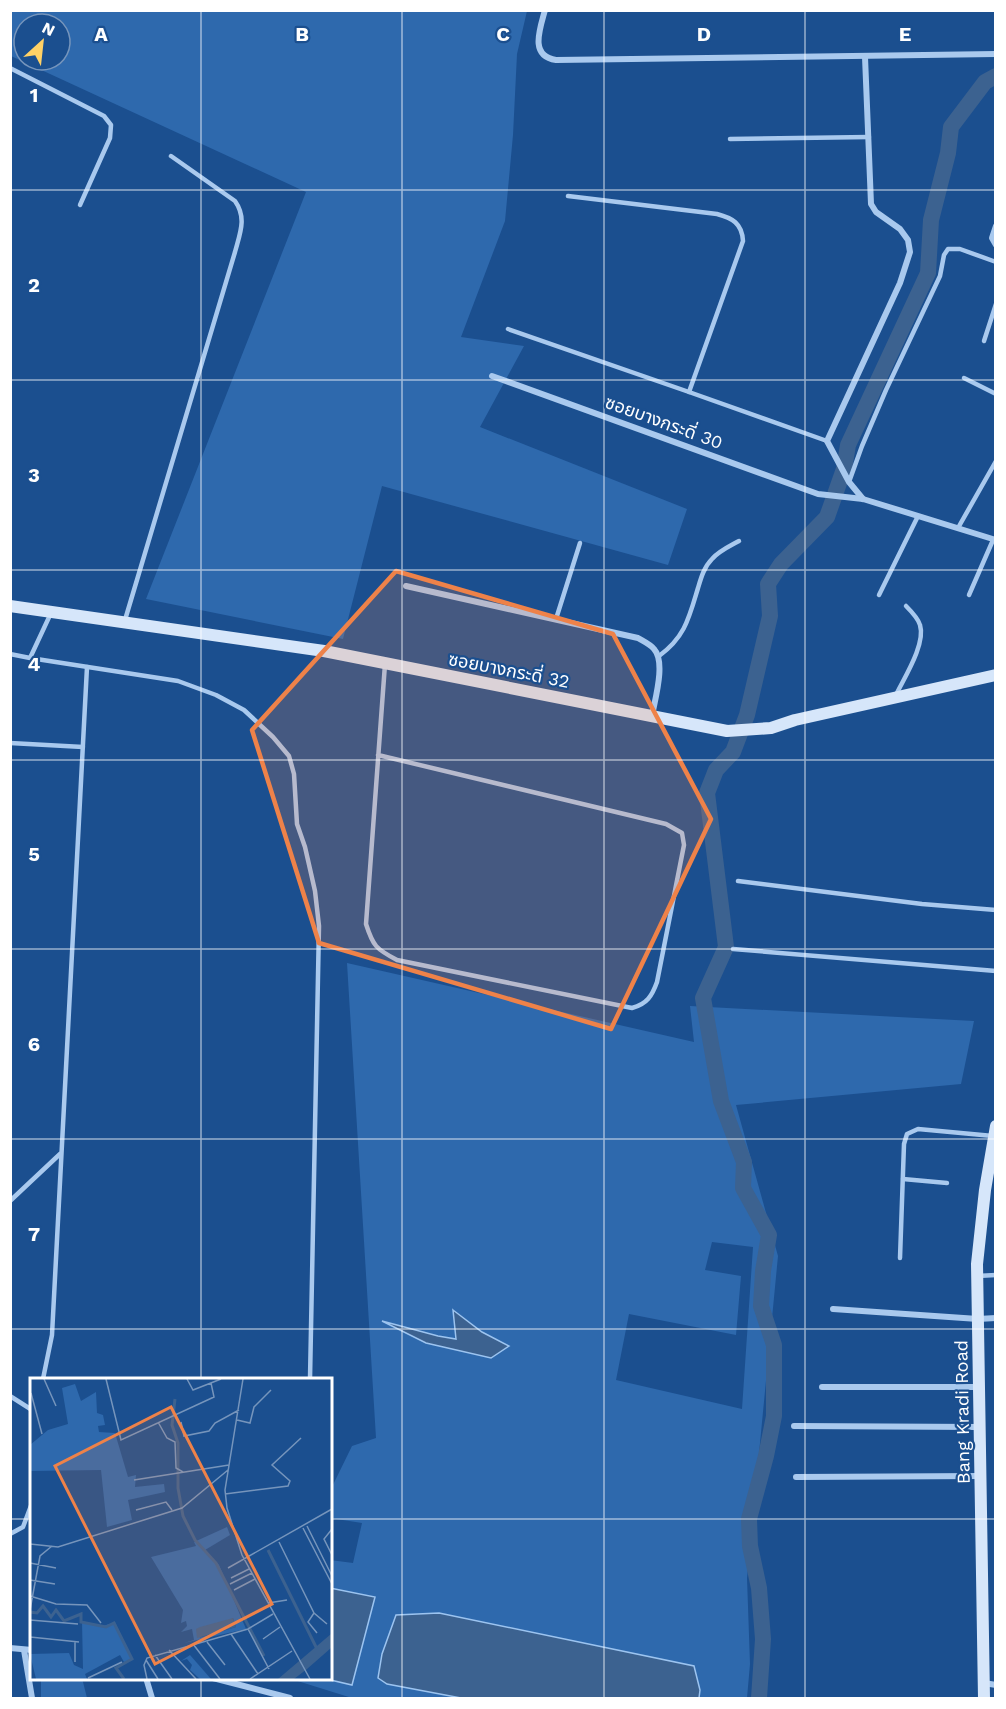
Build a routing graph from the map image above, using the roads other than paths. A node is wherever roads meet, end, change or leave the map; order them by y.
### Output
1 (544, 10) edge
2 (996, 54) edge
3 (865, 57) junction
4 (10, 69) edge
5 (869, 137) junction
6 (730, 139) dead end
7 (171, 156) dead end
8 (568, 196) dead end
9 (80, 206) dead end
10 (996, 226) edge
11 (996, 245) edge
12 (996, 262) edge
13 (996, 304) edge
14 (508, 329) dead end
15 (984, 341) dead end
16 (492, 376) dead end
17 (964, 378) dead end
18 (689, 392) junction
19 (996, 394) edge
20 (827, 441) junction
21 (996, 462) edge
22 (849, 482) junction
23 (862, 499) junction
24 (918, 516) junction
25 (958, 528) junction
26 (994, 540) edge
27 (739, 541) dead end
28 (580, 543) dead end
29 (406, 586) dead end
30 (879, 595) dead end
31 (969, 596) dead end
32 (10, 606) edge
33 (906, 606) dead end
34 (51, 612) junction
35 (556, 619) junction
36 (125, 623) junction
37 (10, 654) edge
38 (659, 656) junction
39 (30, 658) junction
40 (385, 664) junction
41 (87, 667) junction
42 (996, 675) edge
43 (894, 698) junction
44 (652, 716) junction
45 (10, 744) edge
46 (83, 747) junction
47 (378, 755) junction
48 (738, 881) dead end
49 (996, 910) edge
50 (734, 949) dead end
51 (996, 972) edge
52 (995, 1132) edge
53 (60, 1154) junction
54 (903, 1179) junction
55 (947, 1183) dead end
56 (10, 1201) edge
57 (900, 1258) dead end
58 (996, 1275) edge
59 (977, 1276) junction
60 (833, 1309) dead end
61 (996, 1318) edge
62 (978, 1319) junction
63 (43, 1378) edge
64 (310, 1378) edge
65 (822, 1387) dead end
66 (980, 1387) junction
67 (10, 1396) edge
68 (30, 1409) edge
69 (794, 1426) dead end
70 (980, 1427) junction
71 (981, 1476) junction
72 (796, 1478) dead end
73 (30, 1508) edge
74 (10, 1534) edge
75 (10, 1648) edge
76 (28, 1650) edge
77 (30, 1674) edge
78 (30, 1679) edge
79 (147, 1679) edge
80 (220, 1679) edge
81 (990, 1684) edge
82 (32, 1698) edge
83 (152, 1698) edge
84 (290, 1698) edge
85 (984, 1698) edge

1 - 3 street
2 - 3 street
3 - 5 street
4 - 9 lane
5 - 6 lane
5 - 20 street
7 - 36 lane
8 - 18 lane
10 - 11 street
12 - 22 lane
13 - 15 lane
14 - 18 lane
16 - 23 street, ซอยบางกระดี่ 30
17 - 19 lane
18 - 20 lane
20 - 22 street
21 - 25 lane
22 - 23 street
23 - 24 street, ซอยบางกระดี่ 30
24 - 25 street, ซอยบางกระดี่ 30
24 - 30 lane
25 - 26 street, ซอยบางกระดี่ 30
26 - 31 lane
27 - 38 lane
28 - 35 lane
29 - 35 street
32 - 34 street, ซอยบางกระดี่ 32
33 - 43 lane
34 - 36 street, ซอยบางกระดี่ 32
34 - 39 lane
35 - 38 street
36 - 40 street, ซอยบางกระดี่ 32
37 - 39 lane
38 - 44 street
39 - 41 lane
40 - 44 street, ซอยบางกระดี่ 32
40 - 47 lane
41 - 46 lane
41 - 64 lane
42 - 43 street, ซอยบางกระดี่ 32
43 - 44 street, ซอยบางกระดี่ 32
45 - 46 lane
46 - 53 lane
47 - 47 lane
48 - 49 lane
50 - 51 lane
52 - 54 lane
52 - 59 street, Bang Kradi Road
53 - 56 lane
53 - 63 lane
54 - 55 lane
54 - 57 lane
58 - 59 lane
59 - 62 street, Bang Kradi Road
60 - 62 street
61 - 62 street
62 - 66 street, Bang Kradi Road
65 - 66 street
66 - 70 street, Bang Kradi Road
67 - 68 lane
69 - 70 street
70 - 71 street, Bang Kradi Road
71 - 72 street
71 - 81 street, Bang Kradi Road
73 - 74 lane
75 - 76 street
76 - 77 street
78 - 82 street
79 - 83 street
80 - 84 street
81 - 85 street, Bang Kradi Road

